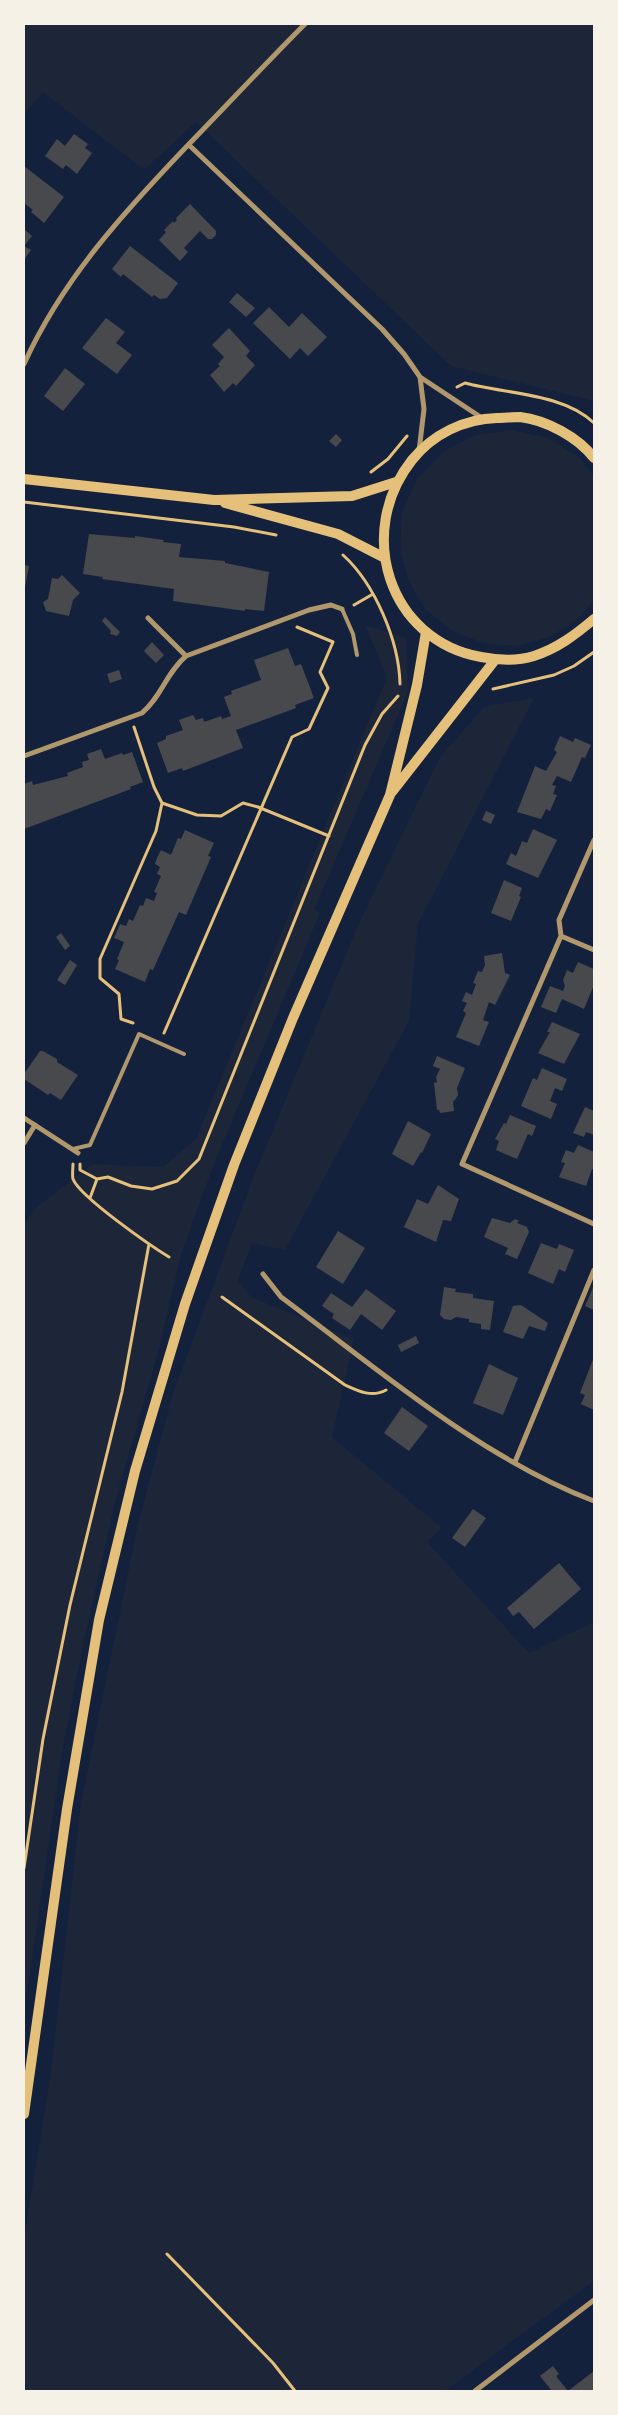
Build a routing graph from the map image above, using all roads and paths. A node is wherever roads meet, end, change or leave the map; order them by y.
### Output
1 (305, 24) edge
2 (188, 145) junction
3 (24, 364) edge
4 (420, 378) junction
5 (457, 387) dead end
6 (482, 418) junction
7 (594, 423) edge
8 (410, 428) dead end
9 (419, 451) junction
10 (594, 458) edge
11 (369, 474) dead end
12 (24, 479) edge
13 (396, 482) junction
14 (214, 500) junction
15 (24, 502) edge
16 (278, 535) dead end
17 (339, 551) dead end
18 (383, 557) junction
19 (373, 594) junction
20 (342, 609) junction
21 (148, 618) dead end
22 (594, 619) edge
23 (289, 631) dead end
24 (426, 632) junction
25 (594, 652) edge
26 (357, 655) dead end
27 (186, 656) junction
28 (495, 660) junction
29 (400, 688) dead end
30 (489, 692) dead end
31 (400, 693) dead end
32 (130, 717) junction
33 (24, 756) edge
34 (390, 795) junction
35 (162, 803) junction
36 (260, 808) junction
37 (329, 836) junction
38 (594, 840) edge
39 (561, 936) junction
40 (594, 950) edge
41 (139, 1034) junction
42 (160, 1043) junction
43 (184, 1054) dead end
44 (24, 1118) edge
45 (35, 1125) junction
46 (24, 1143) edge
47 (71, 1149) junction
48 (78, 1153) junction
49 (97, 1179) junction
50 (90, 1198) junction
51 (594, 1224) edge
52 (149, 1244) junction
53 (169, 1257) dead end
54 (594, 1270) edge
55 (263, 1274) dead end
56 (222, 1296) dead end
57 (397, 1384) junction
58 (515, 1462) junction
59 (594, 1502) edge
60 (24, 1868) edge
61 (24, 2114) edge
62 (167, 2254) dead end
63 (594, 2300) edge
64 (294, 2391) edge
65 (475, 2391) edge

1 - 2 street
2 - 3 street
2 - 4 street
4 - 6 street
4 - 9 street
5 - 7 path
6 - 9 main road
6 - 10 main road
8 - 11 path
9 - 13 main road
12 - 14 main road
13 - 14 main road
13 - 18 main road
14 - 18 main road
15 - 16 path
17 - 19 path
18 - 24 main road
19 - 20 path
19 - 29 path
20 - 26 lane
20 - 27 street
21 - 27 street
22 - 28 main road
23 - 36 path
24 - 28 main road
24 - 34 main road
25 - 30 path
27 - 32 street
28 - 34 main road
31 - 37 path
32 - 33 street
32 - 35 path
34 - 61 main road
35 - 36 path
35 - 41 path
36 - 37 path
36 - 42 path
37 - 49 path
38 - 39 street
39 - 40 street
39 - 51 street
41 - 42 lane
41 - 47 lane
42 - 43 lane
44 - 45 street
45 - 46 street
45 - 47 street
47 - 48 street
48 - 49 path
48 - 50 path
49 - 50 path
50 - 52 path
52 - 53 path
52 - 60 path
54 - 58 street
55 - 57 street
56 - 57 path
57 - 58 street
58 - 59 street
62 - 64 path
63 - 65 street

